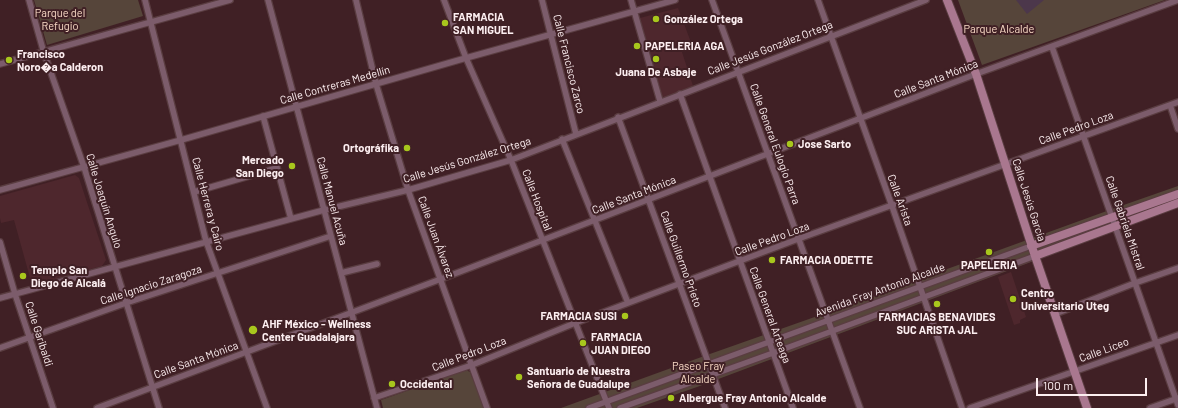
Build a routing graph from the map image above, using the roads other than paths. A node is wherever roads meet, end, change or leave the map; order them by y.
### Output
1 (29, 0) edge
2 (145, 0) edge
3 (230, 0) edge
4 (268, 0) edge
5 (356, 0) edge
6 (444, 0) edge
7 (542, 0) edge
8 (632, 0) edge
9 (676, 0) edge
10 (712, 0) edge
11 (818, 0) edge
12 (926, 0) edge
13 (947, 0) edge
14 (1178, 0) edge
15 (635, 11) junction
16 (151, 22) junction
17 (551, 35) junction
18 (831, 36) junction
19 (1052, 47) junction
20 (44, 53) junction
21 (466, 58) junction
22 (0, 64) edge
23 (738, 71) junction
24 (976, 74) junction
25 (376, 84) junction
26 (680, 94) junction
27 (660, 101) junction
28 (1178, 102) edge
29 (1170, 105) junction
30 (297, 107) junction
31 (263, 116) junction
32 (618, 117) junction
33 (861, 120) junction
34 (1178, 129) edge
35 (576, 134) junction
36 (1084, 136) junction
37 (562, 139) junction
38 (181, 140) junction
39 (768, 155) junction
40 (511, 160) junction
41 (1006, 165) junction
42 (84, 166) junction
43 (277, 168) junction
44 (710, 177) junction
45 (0, 190) edge
46 (408, 190) junction
47 (194, 192) junction
48 (1178, 194) edge
49 (649, 200) junction
50 (1178, 203) edge
51 (892, 206) junction
52 (324, 210) junction
53 (1112, 217) junction
54 (291, 219) junction
55 (595, 220) junction
56 (1115, 226) junction
57 (331, 236) junction
58 (798, 239) junction
59 (542, 240) junction
60 (206, 241) junction
61 (0, 242) edge
62 (1032, 246) junction
63 (1035, 256) junction
64 (740, 261) junction
65 (377, 264) dead end
66 (114, 267) junction
67 (1178, 268) edge
68 (341, 273) junction
69 (218, 274) junction
70 (441, 279) junction
71 (1135, 283) junction
72 (680, 284) junction
73 (920, 287) junction
74 (15, 294) junction
75 (923, 297) junction
76 (0, 298) edge
77 (126, 303) junction
78 (628, 303) junction
79 (352, 313) junction
80 (1055, 314) junction
81 (828, 320) junction
82 (575, 323) junction
83 (832, 332) junction
84 (1178, 335) edge
85 (30, 337) junction
86 (769, 342) junction
87 (1156, 342) junction
88 (0, 348) edge
89 (247, 352) junction
90 (773, 353) junction
91 (709, 364) junction
92 (472, 365) junction
93 (1074, 372) junction
94 (713, 375) junction
95 (152, 387) junction
96 (374, 398) junction
97 (1177, 401) edge
98 (606, 402) junction
99 (53, 408) edge
100 (97, 408) edge
101 (159, 408) edge
102 (267, 408) edge
103 (377, 408) edge
104 (487, 408) edge
105 (589, 408) edge
106 (609, 408) edge
107 (620, 408) edge
108 (725, 408) edge
109 (793, 408) edge
110 (860, 408) edge
111 (962, 408) edge
112 (970, 408) edge
113 (1087, 408) edge
114 (1150, 408) edge

1 - 20 street, Calle Joaquín Angulo
2 - 16 street, Calle Herrera y Cairo
3 - 16 street
4 - 30 street, Calle Manuel Acuña
5 - 25 street, Calle Juan Álvarez
6 - 21 street, Calle Hospital
7 - 17 street, Calle Francisco Zarco
8 - 15 street
9 - 15 street, Calle Contreras Medellín
10 - 23 street, Calle General Eulogio Parra
11 - 18 street, Calle Arista
12 - 18 street, Calle Jesús González Ortega
13 - 24 street, Calle Jesús García
14 - 19 street, Calle Santa Mónica
15 - 17 street, Calle Contreras Medellín
15 - 27 street
16 - 20 street
16 - 38 street, Calle Herrera y Cairo
17 - 21 street, Calle Contreras Medellín
17 - 35 street, Calle Francisco Zarco
18 - 23 street, Calle Jesús González Ortega
18 - 33 street, Calle Arista
19 - 24 street, Calle Santa Mónica
19 - 36 street, Calle Gabriela Mistral
20 - 22 street
20 - 42 street, Calle Joaquín Angulo
21 - 25 street, Calle Contreras Medellín
21 - 40 street, Calle Hospital
23 - 26 street, Calle Jesús González Ortega
23 - 39 street, Calle General Eulogio Parra
24 - 33 street, Calle Santa Mónica
24 - 41 street, Calle Jesús García
25 - 30 street, Calle Contreras Medellín
25 - 46 street, Calle Juan Álvarez
26 - 27 street, Calle Jesús González Ortega
26 - 44 street, Calle General Arteaga
27 - 32 street, Calle Jesús González Ortega
28 - 29 street, Calle Pedro Loza
29 - 34 street
29 - 36 street, Calle Pedro Loza
30 - 31 street, Calle Contreras Medellín
30 - 52 street, Calle Manuel Acuña
31 - 38 street, Calle Contreras Medellín
31 - 43 street
32 - 35 street, Calle Jesús González Ortega
32 - 49 street, Calle Guillermo Prieto
33 - 39 street, Calle Santa Mónica
33 - 51 street, Calle Arista
35 - 37 street, Calle Jesús González Ortega
36 - 41 street, Calle Pedro Loza
36 - 53 street, Calle Gabriela Mistral
37 - 40 street, Calle Jesús González Ortega
37 - 55 street
38 - 42 street, Calle Contreras Medellín
38 - 47 street, Calle Herrera y Cairo
39 - 44 street, Calle Santa Mónica
39 - 58 street, Calle General Eulogio Parra
40 - 46 street, Calle Jesús González Ortega
40 - 59 street, Calle Hospital
41 - 51 street, Calle Pedro Loza
41 - 62 street, Calle Jesús García
42 - 45 street, Calle Contreras Medellín
42 - 66 street, Calle Joaquín Angulo
43 - 47 street
43 - 54 street
44 - 49 street, Calle Santa Mónica
44 - 64 street, Calle General Arteaga
46 - 52 street, Calle Jesús González Ortega
46 - 70 street, Calle Juan Álvarez
47 - 60 street, Calle Herrera y Cairo
48 - 53 street, Avenida Fray Antonio Alcalde
49 - 55 street, Calle Santa Mónica
49 - 72 street, Calle Guillermo Prieto
50 - 56 street, Avenida Fray Antonio Alcalde
51 - 58 street, Calle Pedro Loza
51 - 73 street, Calle Arista
52 - 54 street, Calle Jesús González Ortega
52 - 57 street, Calle Manuel Acuña
53 - 56 street, Calle Gabriela Mistral
53 - 62 street, Avenida Fray Antonio Alcalde
54 - 60 street, Calle Jesús González Ortega
55 - 59 street, Calle Santa Mónica
55 - 78 street
56 - 63 street, Avenida Fray Antonio Alcalde
56 - 71 street, Calle Gabriela Mistral
57 - 68 street, Calle Manuel Acuña
57 - 69 street, Calle Ignacio Zaragoza
58 - 64 street, Calle Pedro Loza
58 - 81 street, Calle General Eulogio Parra
59 - 70 street, Calle Santa Mónica
59 - 82 street, Calle Hospital
60 - 66 street, Calle Jesús González Ortega
60 - 69 street, Calle Herrera y Cairo
61 - 74 street, Calle Garibaldi
62 - 63 street, Calle Jesús García
62 - 73 street, Avenida Fray Antonio Alcalde
63 - 75 street, Avenida Fray Antonio Alcalde
63 - 80 street, Calle Jesús García
64 - 72 street, Calle Pedro Loza
64 - 86 street, Calle General Arteaga
65 - 68 street
66 - 74 street, Calle Jesús González Ortega
66 - 77 street, Calle Joaquín Angulo
67 - 71 street
68 - 79 street, Calle Manuel Acuña
69 - 77 street, Calle Ignacio Zaragoza
69 - 89 street, Calle Herrera y Cairo
70 - 79 street, Calle Santa Mónica
70 - 92 street, Calle Juan Álvarez
71 - 80 street
71 - 87 street, Calle Gabriela Mistral
72 - 78 street, Calle Pedro Loza
72 - 91 street, Calle Guillermo Prieto
73 - 75 street, Calle Arista
73 - 81 street, Avenida Fray Antonio Alcalde
74 - 76 street, Calle Jesús González Ortega
74 - 85 street, Calle Garibaldi
75 - 83 street, Avenida Fray Antonio Alcalde
75 - 111 street, Calle Arista
77 - 85 street, Calle Ignacio Zaragoza
77 - 95 street, Calle Joaquín Angulo
78 - 82 street, Calle Pedro Loza
79 - 89 street, Calle Santa Mónica
79 - 96 street, Calle Manuel Acuña
80 - 93 street, Calle Jesús García
81 - 83 street, Calle General Eulogio Parra
81 - 86 street, Avenida Fray Antonio Alcalde
82 - 92 street, Calle Pedro Loza
82 - 98 street, Calle Hospital
83 - 90 street, Avenida Fray Antonio Alcalde
83 - 110 street, Calle General Eulogio Parra
84 - 87 street, Calle Liceo
85 - 88 street, Calle Ignacio Zaragoza
85 - 99 street, Calle Garibaldi
86 - 90 street, Calle General Arteaga
86 - 91 street, Avenida Fray Antonio Alcalde
87 - 93 street, Calle Liceo
87 - 97 street, Calle Gabriela Mistral
89 - 95 street, Calle Santa Mónica
89 - 102 street, Calle Herrera y Cairo
90 - 94 street, Avenida Fray Antonio Alcalde
90 - 109 street, Calle General Arteaga
91 - 94 street, Calle Guillermo Prieto
91 - 98 street, Avenida Fray Antonio Alcalde
92 - 96 street, Calle Pedro Loza
92 - 104 street, Calle Juan Álvarez
93 - 112 street, Calle Liceo
93 - 113 street, Calle Jesús García
94 - 107 street, Avenida Fray Antonio Alcalde
94 - 108 street, Calle Guillermo Prieto
95 - 100 street, Calle Santa Mónica
95 - 101 street, Calle Joaquín Angulo
96 - 103 street, Calle Manuel Acuña
97 - 114 street
98 - 105 street, Avenida Fray Antonio Alcalde
98 - 106 street, Calle Hospital

